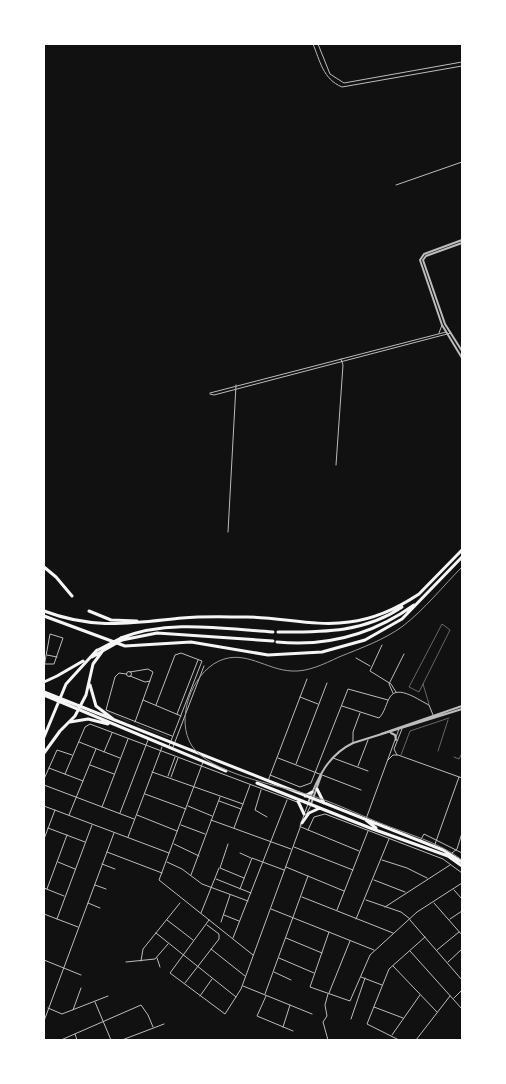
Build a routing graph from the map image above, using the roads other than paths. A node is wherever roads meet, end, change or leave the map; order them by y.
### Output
1 (313, 44) edge
2 (318, 44) edge
3 (462, 62) edge
4 (462, 66) edge
5 (462, 162) edge
6 (396, 184) dead end
7 (462, 242) edge
8 (422, 258) junction
9 (442, 325) junction
10 (448, 333) junction
11 (438, 334) junction
12 (462, 351) edge
13 (340, 358) junction
14 (462, 358) edge
15 (342, 362) junction
16 (236, 385) junction
17 (237, 389) junction
18 (336, 466) dead end
19 (228, 532) dead end
20 (462, 550) edge
21 (462, 557) edge
22 (44, 567) edge
23 (419, 594) junction
24 (72, 596) dead end
25 (419, 601) junction
26 (44, 611) edge
27 (89, 611) dead end
28 (44, 616) edge
29 (158, 621) junction
30 (121, 639) junction
31 (382, 645) dead end
32 (104, 647) junction
33 (97, 650) junction
34 (404, 654) dead end
35 (46, 655) junction
36 (57, 657) junction
37 (356, 658) dead end
38 (198, 660) junction
39 (45, 664) junction
40 (80, 666) junction
41 (204, 666) dead end
42 (44, 667) edge
43 (371, 667) junction
44 (130, 672) junction
45 (126, 674) junction
46 (57, 676) junction
47 (130, 676) junction
48 (89, 679) junction
49 (307, 679) dead end
50 (150, 681) junction
51 (44, 682) edge
52 (145, 682) junction
53 (327, 683) dead end
54 (390, 683) junction
55 (423, 684) junction
56 (44, 686) edge
57 (147, 687) junction
58 (394, 693) junction
59 (44, 694) edge
60 (300, 697) junction
61 (143, 700) junction
62 (388, 700) junction
63 (320, 704) junction
64 (156, 705) junction
65 (341, 706) junction
66 (429, 706) junction
67 (80, 707) junction
68 (462, 708) edge
69 (360, 712) junction
70 (177, 714) junction
71 (448, 714) junction
72 (181, 716) junction
73 (184, 717) junction
74 (434, 717) junction
75 (449, 718) junction
76 (135, 722) junction
77 (67, 724) junction
78 (126, 726) junction
79 (120, 728) junction
80 (400, 728) junction
81 (138, 731) junction
82 (112, 732) junction
83 (389, 733) junction
84 (378, 735) junction
85 (173, 736) junction
86 (44, 737) edge
87 (128, 738) junction
88 (148, 739) junction
89 (368, 739) junction
90 (396, 740) junction
91 (79, 742) junction
92 (353, 743) junction
93 (146, 745) junction
94 (163, 745) junction
95 (171, 746) junction
96 (96, 749) junction
97 (160, 750) junction
98 (104, 752) junction
99 (438, 752) dead end
100 (462, 752) edge
101 (44, 753) edge
102 (73, 755) junction
103 (398, 755) junction
104 (177, 756) junction
105 (401, 756) junction
106 (333, 757) junction
107 (454, 757) dead end
108 (277, 758) junction
109 (120, 759) junction
110 (387, 763) junction
111 (203, 764) junction
112 (89, 765) junction
113 (296, 765) junction
114 (357, 767) junction
115 (48, 768) junction
116 (226, 771) dead end
117 (368, 771) dead end
118 (152, 772) junction
119 (316, 772) junction
120 (65, 774) junction
121 (114, 774) junction
122 (322, 774) junction
123 (270, 775) junction
124 (168, 777) junction
125 (459, 777) junction
126 (170, 778) junction
127 (462, 778) edge
128 (44, 779) edge
129 (83, 781) junction
130 (268, 782) junction
131 (257, 783) dead end
132 (44, 785) edge
133 (250, 785) junction
134 (194, 787) junction
135 (262, 789) junction
136 (318, 790) junction
137 (361, 790) dead end
138 (312, 792) junction
139 (144, 794) junction
140 (220, 796) junction
141 (304, 796) junction
142 (76, 797) junction
143 (295, 797) junction
144 (287, 798) junction
145 (218, 801) junction
146 (311, 801) junction
147 (300, 803) junction
148 (324, 803) junction
149 (243, 804) junction
150 (188, 805) junction
151 (44, 806) edge
152 (102, 807) junction
153 (186, 809) junction
154 (242, 809) junction
155 (55, 810) junction
156 (332, 812) junction
157 (120, 814) junction
158 (304, 814) junction
159 (69, 815) junction
160 (136, 815) junction
161 (213, 816) junction
162 (267, 818) dead end
163 (134, 820) junction
164 (212, 820) junction
165 (366, 820) junction
166 (92, 825) junction
167 (180, 825) junction
168 (301, 825) junction
169 (48, 828) junction
170 (234, 829) junction
171 (369, 829) junction
172 (308, 830) junction
173 (178, 831) junction
174 (114, 833) junction
175 (462, 833) edge
176 (66, 835) junction
177 (206, 835) junction
178 (128, 837) junction
179 (391, 837) junction
180 (401, 838) junction
181 (44, 839) edge
182 (271, 841) junction
183 (436, 841) junction
184 (86, 842) junction
185 (420, 842) junction
186 (400, 843) junction
187 (173, 844) junction
188 (228, 844) dead end
189 (293, 846) junction
190 (434, 847) junction
191 (457, 849) junction
192 (292, 850) junction
193 (360, 851) junction
194 (107, 852) junction
195 (170, 853) junction
196 (240, 853) dead end
197 (462, 853) edge
198 (452, 854) junction
199 (199, 856) junction
200 (252, 858) junction
201 (382, 860) junction
202 (57, 862) junction
203 (166, 862) junction
204 (262, 862) junction
205 (462, 862) edge
206 (102, 864) junction
207 (450, 864) junction
208 (462, 866) edge
209 (286, 867) junction
210 (220, 868) junction
211 (75, 869) junction
212 (115, 869) dead end
213 (284, 870) junction
214 (353, 870) junction
215 (162, 873) junction
216 (462, 873) edge
217 (190, 876) junction
218 (308, 876) junction
219 (215, 878) junction
220 (245, 879) junction
221 (373, 879) junction
222 (428, 879) junction
223 (462, 883) edge
224 (94, 884) junction
225 (44, 888) edge
226 (210, 888) junction
227 (47, 889) junction
228 (106, 889) dead end
229 (240, 889) junction
230 (453, 890) junction
231 (344, 891) junction
232 (251, 893) junction
233 (406, 893) junction
234 (230, 894) junction
235 (65, 896) junction
236 (301, 896) junction
237 (462, 899) edge
238 (365, 900) junction
239 (248, 901) junction
240 (88, 902) junction
241 (433, 902) junction
242 (179, 904) dead end
243 (385, 906) junction
244 (100, 908) dead end
245 (270, 909) junction
246 (336, 911) junction
247 (462, 912) edge
248 (44, 914) edge
249 (201, 914) junction
250 (223, 915) junction
251 (293, 918) junction
252 (57, 919) junction
253 (356, 919) junction
254 (410, 919) junction
255 (166, 920) junction
256 (209, 920) junction
257 (449, 920) junction
258 (240, 921) junction
259 (221, 922) dead end
260 (70, 924) junction
261 (206, 924) junction
262 (78, 927) junction
263 (68, 928) dead end
264 (329, 932) junction
265 (459, 932) junction
266 (156, 933) junction
267 (393, 934) junction
268 (462, 935) edge
269 (425, 937) junction
270 (232, 938) junction
271 (285, 938) junction
272 (193, 940) junction
273 (350, 940) junction
274 (168, 943) junction
275 (211, 949) junction
276 (462, 949) edge
277 (375, 950) junction
278 (409, 950) junction
279 (436, 950) junction
280 (322, 953) junction
281 (182, 954) junction
282 (253, 956) junction
283 (157, 957) junction
284 (278, 958) junction
285 (44, 961) edge
286 (141, 961) junction
287 (126, 962) dead end
288 (447, 962) junction
289 (392, 965) junction
290 (160, 966) dead end
291 (62, 967) junction
292 (197, 967) junction
293 (273, 972) junction
294 (314, 973) junction
295 (81, 974) dead end
296 (246, 976) junction
297 (360, 976) junction
298 (212, 978) junction
299 (365, 978) junction
300 (462, 978) edge
301 (291, 980) dead end
302 (184, 984) junction
303 (242, 985) junction
304 (382, 985) junction
305 (81, 988) dead end
306 (462, 990) edge
307 (328, 993) junction
308 (266, 995) junction
309 (420, 995) junction
310 (450, 995) junction
311 (108, 996) dead end
312 (200, 996) junction
313 (236, 998) junction
314 (453, 998) junction
315 (94, 1001) junction
316 (290, 1004) junction
317 (374, 1007) junction
318 (48, 1008) junction
319 (462, 1009) edge
320 (73, 1010) junction
321 (437, 1012) junction
322 (312, 1014) dead end
323 (404, 1018) junction
324 (102, 1020) junction
325 (351, 1020) dead end
326 (44, 1021) edge
327 (164, 1024) dead end
328 (153, 1027) junction
329 (283, 1027) junction
330 (293, 1031) dead end
331 (74, 1033) junction
332 (392, 1035) junction
333 (61, 1040) edge
334 (77, 1040) edge
335 (111, 1040) edge
336 (122, 1040) edge
337 (328, 1040) edge
338 (399, 1040) edge
339 (416, 1040) edge

1 - 4 street
2 - 3 street
5 - 6 street
7 - 8 street
8 - 9 street
8 - 10 street
9 - 10 street
9 - 11 street
10 - 11 street
10 - 12 street
10 - 14 street
10 - 15 street
11 - 13 street
13 - 15 street
13 - 16 street
15 - 17 street
15 - 18 street
16 - 17 street
16 - 17 street
17 - 19 street
20 - 23 highway
21 - 25 highway
22 - 24 highway
23 - 29 highway
23 - 30 highway
25 - 28 highway
25 - 30 highway
26 - 29 highway
27 - 29 highway
30 - 32 highway
31 - 43 street
32 - 33 highway
32 - 40 highway
32 - 48 highway
33 - 40 highway
33 - 46 highway
34 - 54 street
35 - 36 street
35 - 36 street
35 - 39 street
36 - 39 street
37 - 43 street
38 - 64 street
38 - 70 street
38 - 72 street
39 - 42 street
40 - 86 highway
41 - 73 street
43 - 54 street
44 - 45 street
44 - 47 street
44 - 50 street
45 - 47 street
45 - 76 street
46 - 51 highway
46 - 56 highway
47 - 52 street
48 - 67 highway
48 - 78 highway
49 - 60 street
50 - 52 street
50 - 57 street
52 - 57 street
53 - 63 street
54 - 58 street
55 - 55 lane
55 - 66 lane
57 - 61 street
58 - 62 street
58 - 66 street
59 - 67 highway
60 - 63 street
60 - 108 street
61 - 64 street
61 - 76 street
62 - 65 street
62 - 69 street
63 - 113 street
64 - 70 street
65 - 69 street
65 - 119 street
66 - 74 street
67 - 77 highway
67 - 78 highway
67 - 79 highway
68 - 71 street
68 - 74 street
69 - 92 street
70 - 72 street
71 - 74 street
71 - 75 lane
72 - 73 street
72 - 85 street
73 - 95 street
74 - 80 street
75 - 99 lane
75 - 105 lane
76 - 78 street
76 - 81 street
76 - 85 street
77 - 79 highway
77 - 101 highway
78 - 81 highway
79 - 88 highway
80 - 83 street
80 - 84 street
80 - 90 street
80 - 103 street
81 - 95 highway
82 - 87 street
82 - 91 street
82 - 98 street
83 - 84 street
83 - 90 street
84 - 89 street
85 - 95 street
87 - 93 street
87 - 109 street
88 - 93 street
88 - 94 highway
89 - 92 street
89 - 114 street
90 - 110 street
91 - 96 street
91 - 102 street
92 - 106 street
93 - 97 street
93 - 157 street
94 - 95 highway
94 - 97 street
95 - 111 highway
95 - 130 highway
96 - 98 street
96 - 112 street
97 - 104 street
97 - 118 street
98 - 109 street
100 - 107 lane
102 - 115 street
102 - 120 street
103 - 105 street
103 - 110 street
104 - 111 street
104 - 124 street
104 - 126 street
105 - 125 street
106 - 114 street
106 - 122 street
108 - 113 street
108 - 123 street
109 - 121 street
110 - 165 street
111 - 116 highway
111 - 133 street
111 - 134 street
112 - 121 street
112 - 129 street
113 - 119 street
114 - 117 street
115 - 120 street
115 - 128 street
118 - 124 street
118 - 139 street
119 - 122 street
119 - 123 street
120 - 129 street
121 - 152 street
122 - 136 street
122 - 137 street
122 - 138 street
123 - 130 street
124 - 126 street
125 - 127 street
125 - 183 street
126 - 134 street
129 - 142 street
130 - 141 highway
131 - 143 highway
132 - 142 street
133 - 135 street
133 - 149 street
134 - 140 street
134 - 150 street
135 - 144 street
135 - 162 street
136 - 146 street
136 - 148 highway
138 - 141 highway
138 - 146 street
139 - 153 street
139 - 160 street
140 - 145 street
140 - 149 street
141 - 146 highway
142 - 152 street
142 - 159 street
143 - 146 highway
143 - 147 highway
144 - 147 street
144 - 182 street
145 - 154 street
145 - 161 street
146 - 148 highway
146 - 156 highway
146 - 158 street
146 - 168 street
147 - 158 highway
148 - 165 highway
149 - 154 street
150 - 153 street
150 - 161 street
151 - 155 street
152 - 157 street
153 - 167 street
154 - 170 street
155 - 159 street
155 - 169 street
156 - 168 highway
156 - 171 highway
157 - 163 street
158 - 168 street
159 - 166 street
160 - 163 street
160 - 173 street
161 - 164 street
163 - 178 street
164 - 170 street
164 - 177 street
165 - 179 highway
165 - 185 highway
166 - 174 street
166 - 184 street
167 - 173 street
167 - 177 street
168 - 172 street
168 - 189 street
169 - 176 street
169 - 181 street
170 - 182 street
171 - 172 street
171 - 179 highway
171 - 193 street
172 - 193 street
173 - 187 street
174 - 178 street
174 - 194 street
175 - 191 street
176 - 184 street
176 - 202 street
177 - 199 street
178 - 195 street
179 - 180 highway
179 - 186 street
179 - 201 street
180 - 186 street
180 - 208 highway
182 - 192 street
182 - 204 street
183 - 185 street
183 - 190 street
183 - 191 street
184 - 211 street
185 - 190 highway
186 - 207 street
187 - 195 street
187 - 199 street
188 - 210 street
189 - 192 street
189 - 214 street
190 - 198 highway
191 - 197 street
191 - 198 street
192 - 209 street
193 - 214 street
194 - 206 street
194 - 215 street
195 - 203 street
196 - 200 street
198 - 205 highway
199 - 217 street
200 - 204 street
200 - 220 street
201 - 221 street
201 - 222 street
202 - 211 street
202 - 227 street
203 - 215 street
203 - 217 street
204 - 213 street
204 - 232 street
206 - 212 street
206 - 224 street
207 - 216 street
207 - 222 street
209 - 213 street
209 - 218 street
210 - 219 street
210 - 220 street
211 - 235 street
213 - 245 street
214 - 231 street
215 - 249 street
217 - 226 street
218 - 231 street
218 - 236 street
219 - 226 street
219 - 229 street
220 - 229 street
221 - 233 street
221 - 238 street
222 - 233 street
223 - 230 street
224 - 228 street
224 - 240 street
225 - 227 street
226 - 234 street
226 - 249 street
227 - 235 street
229 - 232 street
230 - 237 street
230 - 241 street
231 - 246 street
232 - 239 street
233 - 243 street
234 - 239 street
234 - 250 street
235 - 252 street
236 - 246 street
236 - 251 street
238 - 243 street
238 - 253 street
239 - 258 street
240 - 244 street
240 - 262 street
241 - 254 street
241 - 257 street
242 - 255 street
243 - 254 street
245 - 251 street
245 - 282 street
246 - 253 street
247 - 257 street
248 - 252 street
249 - 256 street
250 - 258 street
250 - 259 street
251 - 264 street
251 - 271 street
252 - 260 street
253 - 267 street
254 - 267 street
254 - 269 street
255 - 266 street
255 - 272 street
256 - 261 street
256 - 270 street
257 - 265 street
258 - 270 street
260 - 262 street
260 - 263 street
261 - 272 street
261 - 275 street
262 - 291 street
264 - 273 street
264 - 280 street
265 - 268 street
265 - 279 street
266 - 274 street
266 - 286 street
267 - 277 street
269 - 278 street
269 - 279 street
270 - 282 street
271 - 280 street
271 - 284 street
272 - 281 street
273 - 277 street
273 - 307 street
274 - 281 street
274 - 283 street
275 - 292 street
275 - 296 street
276 - 288 street
277 - 297 street
278 - 289 street
278 - 310 street
279 - 288 street
280 - 294 street
281 - 292 street
281 - 302 street
282 - 296 street
283 - 286 street
283 - 290 street
284 - 293 street
284 - 294 street
285 - 291 street
286 - 287 street
288 - 300 street
289 - 304 street
289 - 309 street
291 - 295 street
291 - 318 street
292 - 298 street
292 - 302 street
293 - 301 street
293 - 308 street
294 - 307 street
296 - 303 street
297 - 299 street
297 - 307 street
298 - 312 street
298 - 313 street
299 - 304 street
299 - 325 street
302 - 312 street
303 - 308 street
303 - 313 street
304 - 317 street
305 - 320 street
306 - 314 street
307 - 337 street
308 - 316 street
308 - 329 street
309 - 321 street
309 - 323 street
310 - 314 street
310 - 321 street
311 - 315 street
312 - 313 street
314 - 319 street
315 - 320 street
315 - 324 street
316 - 322 street
316 - 329 street
317 - 323 street
317 - 332 street
318 - 320 street
318 - 326 street
321 - 339 street
323 - 332 street
324 - 328 street
324 - 331 street
324 - 335 street
327 - 328 street
328 - 336 street
329 - 330 street
331 - 333 street
331 - 334 street
332 - 338 street

